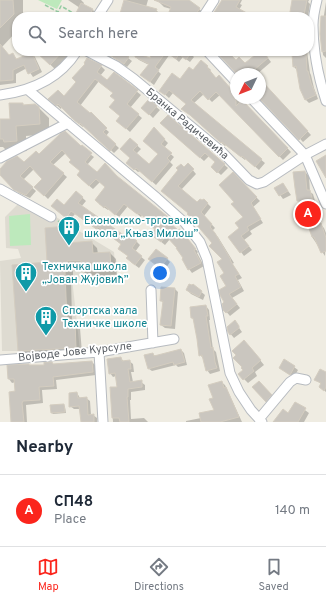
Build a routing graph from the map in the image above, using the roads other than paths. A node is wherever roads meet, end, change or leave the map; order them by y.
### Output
1 (108, 0) edge
2 (214, 0) edge
3 (317, 0) edge
4 (100, 12) edge
5 (206, 12) edge
6 (314, 17) edge
7 (314, 48) edge
8 (72, 56) edge
9 (97, 56) edge
10 (211, 56) edge
11 (230, 76) edge
12 (27, 89) junction
13 (0, 95) edge
14 (326, 101) edge
15 (257, 104) edge
16 (68, 123) junction
17 (326, 144) edge
18 (305, 155) junction
19 (0, 158) edge
20 (0, 189) edge
21 (326, 204) edge
22 (51, 217) road end
23 (151, 290) dead end
24 (174, 340) dead end
25 (153, 343) junction
26 (99, 352) junction
27 (0, 360) edge
28 (306, 380) dead end
29 (260, 420) edge
30 (103, 422) edge

1 - 4 street
2 - 5 street
3 - 6 street
7 - 14 street
8 - 12 street
9 - 18 street, Бранка Радичевића
10 - 11 street
12 - 13 street
12 - 16 street
15 - 18 street
16 - 19 street
16 - 29 street
17 - 18 street, Бранка Радичевића
18 - 21 street
20 - 22 street
23 - 25 street
24 - 25 street, Војводе Јове Курсуле
25 - 26 street, Војводе Јове Курсуле
26 - 27 street, Војводе Јове Курсуле
26 - 30 street
28 - 29 street

